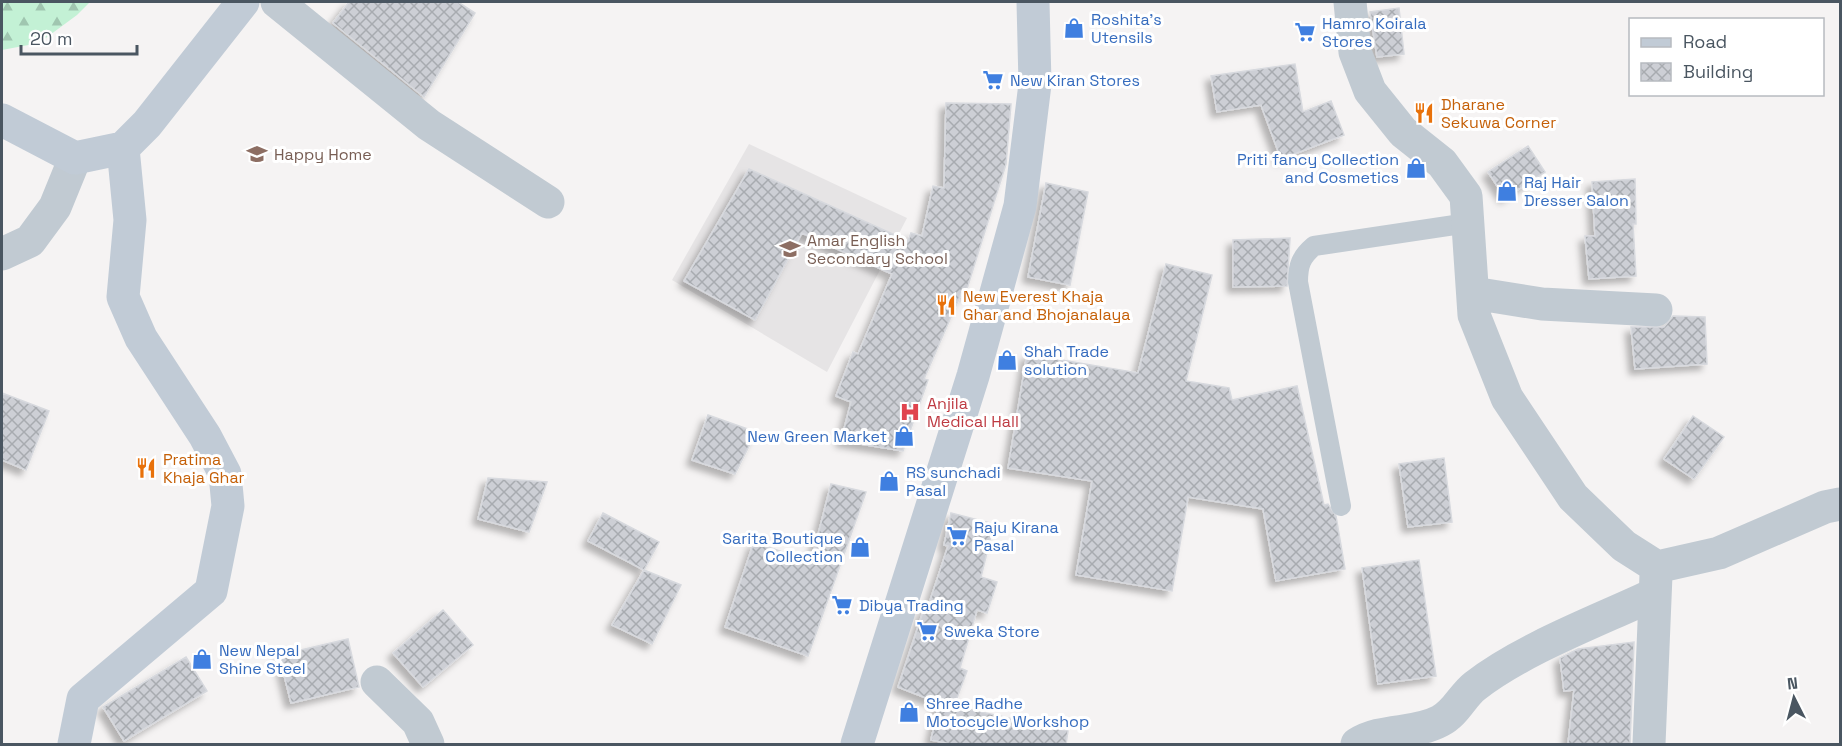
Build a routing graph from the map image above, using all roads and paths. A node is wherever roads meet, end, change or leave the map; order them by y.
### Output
1 (243, 2) edge
2 (277, 2) edge
3 (1033, 2) edge
4 (1350, 2) edge
5 (2, 120) edge
6 (123, 148) junction
7 (75, 158) junction
8 (548, 202) dead end
9 (1468, 223) junction
10 (2, 254) edge
11 (1473, 293) junction
12 (1656, 310) dead end
13 (1840, 504) edge
14 (1341, 506) dead end
15 (1656, 580) junction
16 (377, 682) dead end
17 (74, 744) edge
18 (428, 744) edge
19 (857, 744) edge
20 (1357, 744) edge
21 (1650, 744) edge

1 - 6 street
2 - 8 street
3 - 19 street
4 - 9 street
5 - 7 street
6 - 7 street
6 - 17 street
7 - 10 street
9 - 11 street
9 - 14 lane
11 - 12 street
11 - 15 street
13 - 15 street
15 - 20 street
15 - 21 street
16 - 18 street

